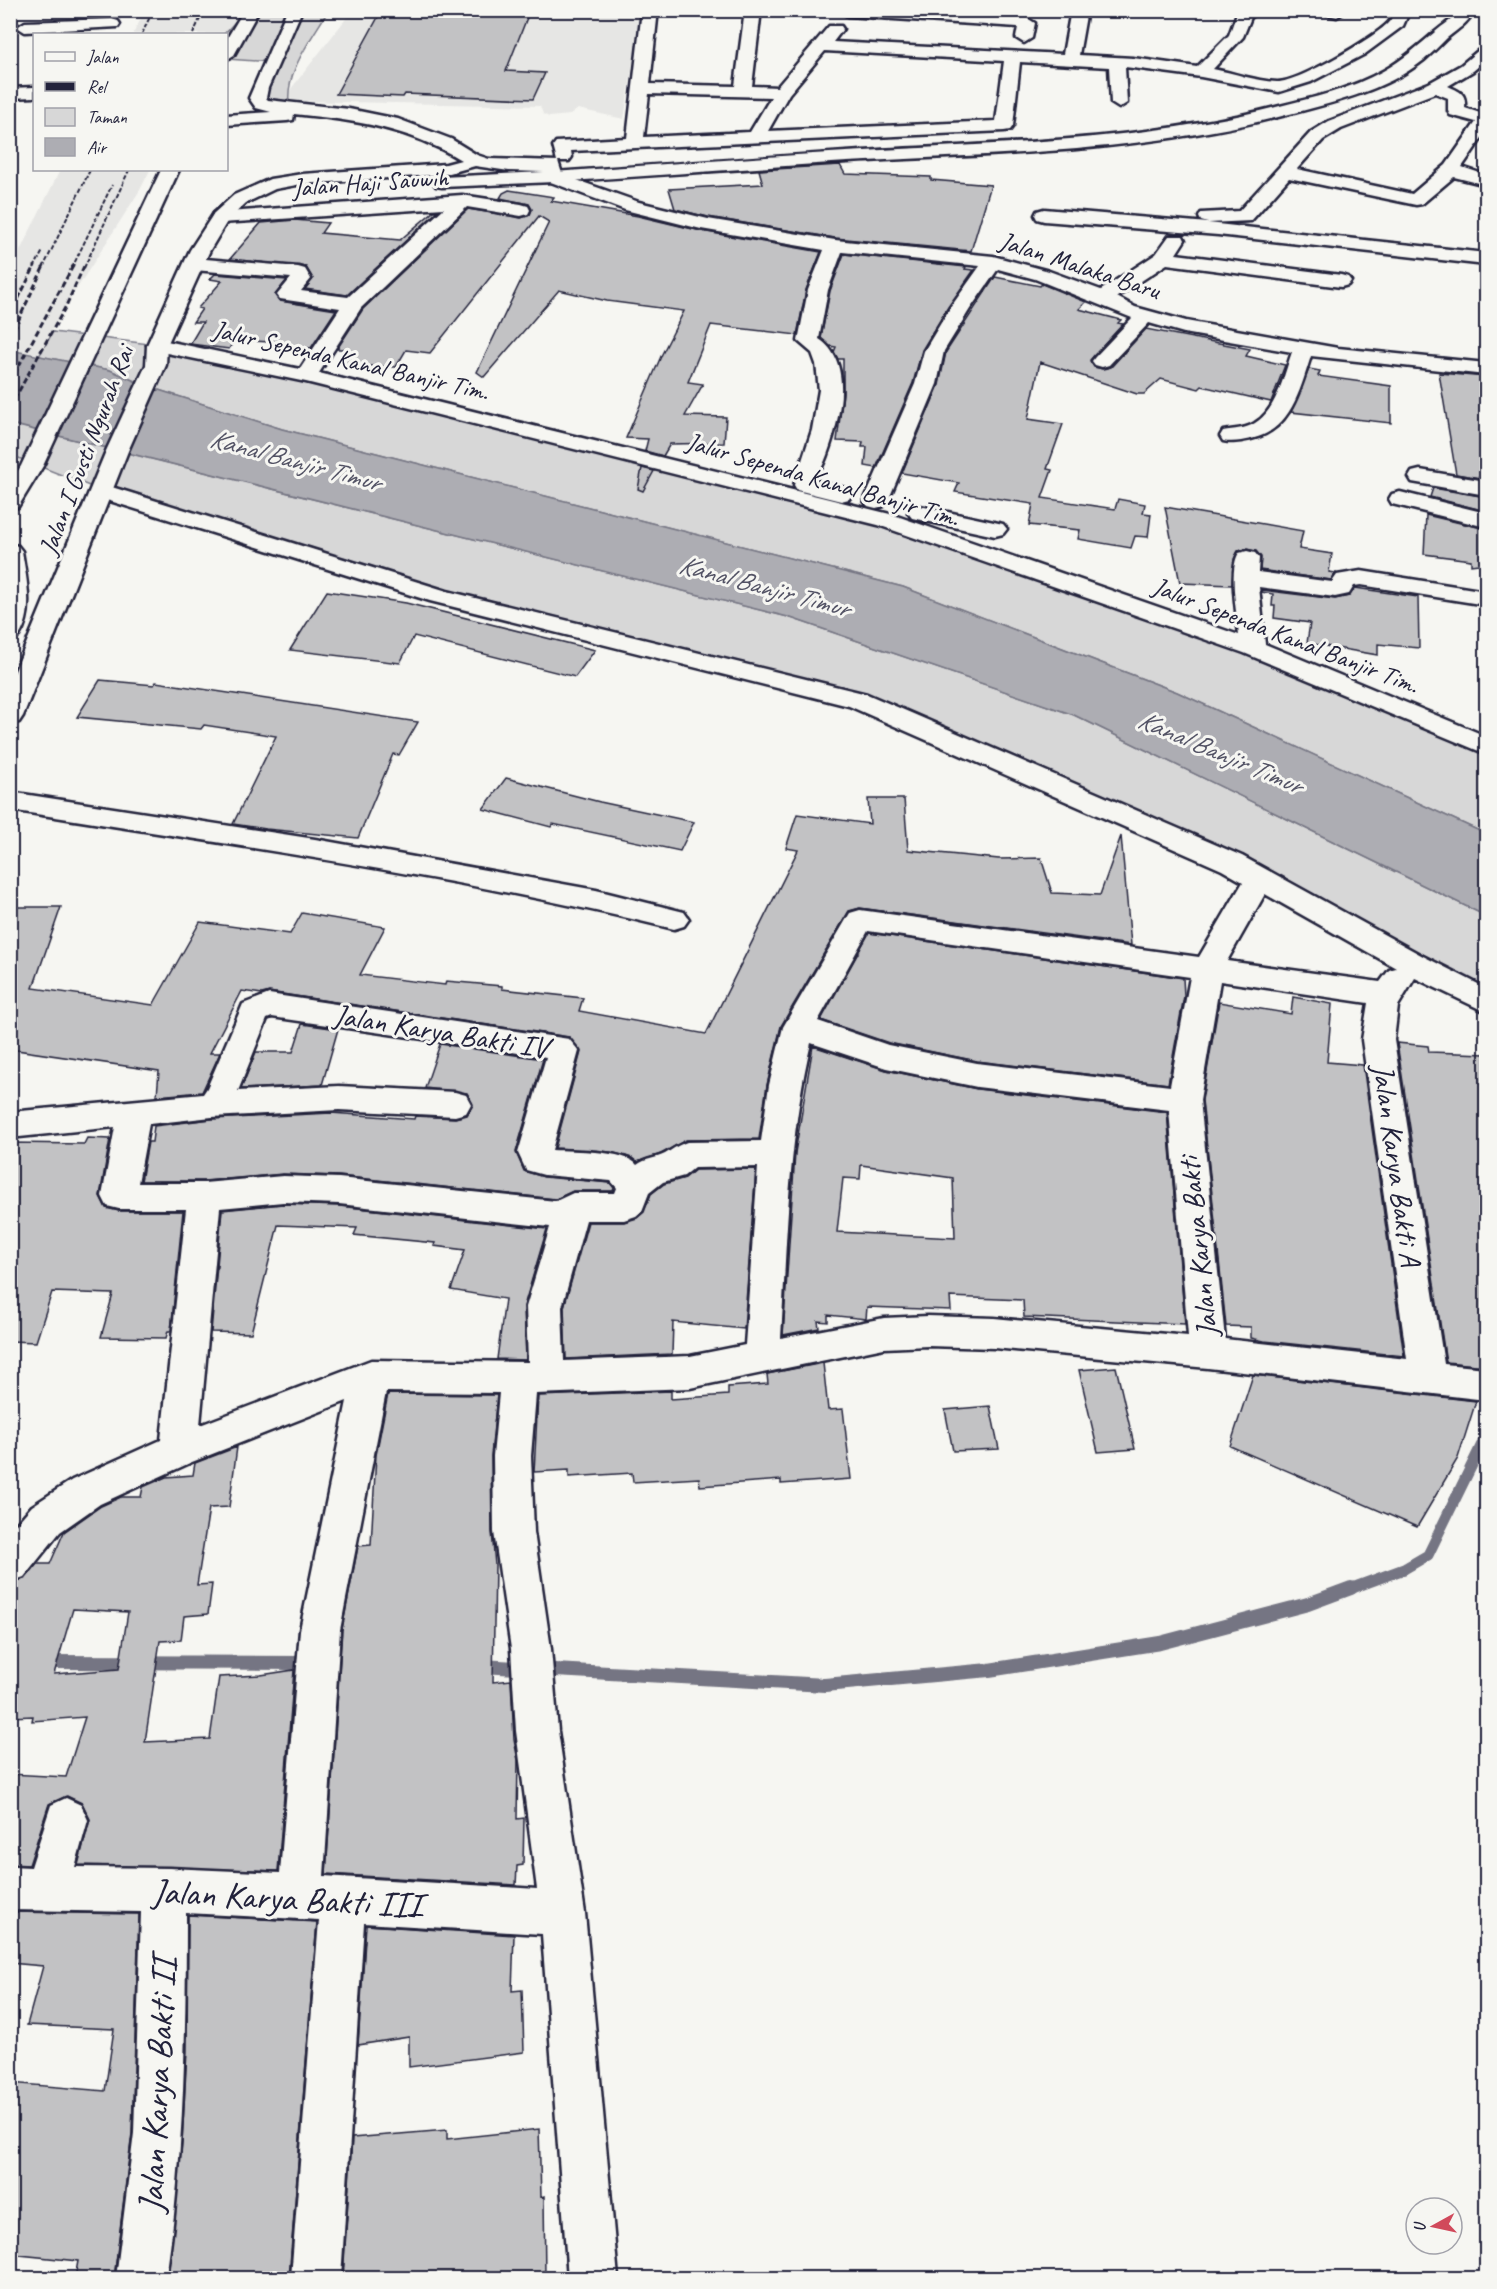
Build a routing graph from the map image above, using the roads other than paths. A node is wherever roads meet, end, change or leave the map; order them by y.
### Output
1 (120, 10) edge
2 (252, 10) edge
3 (295, 10) edge
4 (650, 10) edge
5 (753, 10) edge
6 (1079, 10) edge
7 (1246, 10) edge
8 (1402, 10) edge
9 (1451, 10) edge
10 (1468, 10) edge
11 (848, 11) edge
12 (25, 27) dead end
13 (108, 29) edge
14 (1442, 34) junction
15 (1024, 38) dead end
16 (822, 46) junction
17 (228, 52) edge
18 (1486, 52) edge
19 (1013, 56) junction
20 (1383, 56) dead end
21 (1070, 60) junction
22 (1118, 63) junction
23 (1467, 68) junction
24 (1201, 72) junction
25 (1486, 72) edge
26 (1435, 87) junction
27 (641, 89) junction
28 (744, 91) junction
29 (33, 92) edge
30 (782, 92) junction
31 (10, 93) edge
32 (1119, 103) dead end
33 (1171, 116) dead end
34 (228, 120) edge
35 (1486, 120) edge
36 (1037, 130) dead end
37 (757, 136) junction
38 (436, 140) junction
39 (635, 143) junction
40 (471, 159) junction
41 (557, 166) junction
42 (1452, 169) junction
43 (170, 171) edge
44 (1285, 172) junction
45 (1486, 180) edge
46 (462, 201) junction
47 (521, 210) dead end
48 (224, 214) junction
49 (1044, 215) dead end
50 (1179, 226) junction
51 (835, 246) junction
52 (1163, 258) junction
53 (1486, 259) edge
54 (993, 262) junction
55 (194, 264) junction
56 (1341, 281) dead end
57 (1102, 298) junction
58 (353, 304) junction
59 (1145, 316) junction
60 (1303, 349) junction
61 (157, 355) junction
62 (1102, 361) dead end
63 (1486, 369) edge
64 (306, 376) junction
65 (1231, 436) dead end
66 (1419, 477) dead end
67 (104, 486) junction
68 (1486, 488) edge
69 (1400, 499) dead end
70 (876, 501) junction
71 (10, 502) edge
72 (1486, 520) edge
73 (995, 529) dead end
74 (10, 551) edge
75 (1486, 598) edge
76 (10, 631) edge
77 (1253, 648) junction
78 (10, 716) edge
79 (1486, 746) edge
80 (10, 801) edge
81 (1260, 878) junction
82 (674, 919) dead end
83 (1412, 963) junction
84 (1207, 969) junction
85 (1386, 994) junction
86 (1486, 1001) edge
87 (799, 1027) junction
88 (1184, 1100) junction
89 (455, 1104) dead end
90 (212, 1105) junction
91 (134, 1114) junction
92 (13, 1130) edge
93 (776, 1154) junction
94 (634, 1186) junction
95 (204, 1196) junction
96 (573, 1207) junction
97 (1208, 1353) junction
98 (762, 1356) junction
99 (371, 1376) junction
100 (1428, 1377) junction
101 (533, 1378) junction
102 (1486, 1384) edge
103 (179, 1450) junction
104 (10, 1564) edge
105 (66, 1820) dead end
106 (28, 1889) edge
107 (164, 1890) junction
108 (321, 1897) junction
109 (563, 1913) junction
110 (141, 2278) edge
111 (316, 2278) edge
112 (593, 2278) edge

1 - 13 main road
2 - 17 main road
3 - 38 main road
4 - 27 main road
5 - 28 main road
6 - 21 main road
7 - 24 main road
8 - 24 main road
9 - 14 main road
10 - 14 main road
11 - 15 main road
11 - 16 main road
12 - 13 main road
14 - 41 main road
16 - 19 main road
16 - 30 main road
18 - 23 main road
19 - 21 main road
19 - 37 main road
20 - 33 main road
21 - 22 main road
22 - 24 main road
22 - 32 main road
23 - 25 main road
23 - 26 main road
26 - 35 main road
26 - 44 main road
27 - 28 main road
27 - 39 main road
28 - 30 main road
29 - 31 main road
30 - 37 main road
34 - 38 main road
35 - 42 main road
36 - 41 main road
37 - 39 main road
38 - 40 main road
39 - 41 main road
40 - 41 main road
40 - 48 main road, Jalan I Gusti Ngurah Rai
41 - 48 main road
41 - 51 main road, Jalan Malaka Baru
42 - 44 main road
42 - 45 main road
43 - 71 main road, Jalan I Gusti Ngurah Rai
44 - 50 main road
46 - 47 main road, Jalan Haji Sauwih
46 - 48 main road, Jalan Haji Sauwih
46 - 58 main road
48 - 55 main road, Jalan I Gusti Ngurah Rai
49 - 50 main road
50 - 52 main road
50 - 53 main road
51 - 54 main road, Jalan Malaka Baru
51 - 70 main road
52 - 56 main road
52 - 57 main road
54 - 57 main road, Jalan Malaka Baru
54 - 70 main road
55 - 58 main road
55 - 61 main road, Jalan I Gusti Ngurah Rai
57 - 59 main road, Jalan Malaka Baru
58 - 64 main road
59 - 60 main road, Jalan Malaka Baru
59 - 62 main road
60 - 63 main road, Jalan Malaka Baru
60 - 65 main road
61 - 64 main road, Jalur Sependa Kanal Banjir Tim.
61 - 67 main road, Jalan I Gusti Ngurah Rai
64 - 77 main road, Jalur Sependa Kanal Banjir Tim.
66 - 68 main road
67 - 78 main road, Jalan I Gusti Ngurah Rai
67 - 81 main road
69 - 72 main road
70 - 73 main road
74 - 76 main road
75 - 77 main road
77 - 79 main road, Jalur Sependa Kanal Banjir Tim.
80 - 82 main road
81 - 83 main road
81 - 84 main road, Jalan Karya Bakti
83 - 85 main road, Jalan Karya Bakti A
83 - 86 main road
84 - 85 main road
84 - 87 main road
84 - 88 main road, Jalan Karya Bakti
85 - 100 main road, Jalan Karya Bakti A
87 - 88 main road
87 - 93 main road
88 - 97 main road, Jalan Karya Bakti
89 - 90 main road
90 - 91 main road
90 - 94 main road, Jalan Karya Bakti IV
91 - 92 main road
91 - 95 main road
93 - 94 main road
93 - 98 main road
94 - 96 main road
95 - 96 main road
95 - 103 main road
96 - 101 main road
97 - 98 main road
97 - 100 main road, Jalan Karya Bakti
98 - 101 main road
99 - 101 main road
99 - 103 main road
99 - 108 main road
100 - 102 main road, Jalan Karya Bakti
101 - 109 main road
103 - 104 main road
105 - 106 main road
106 - 107 main road, Jalan Karya Bakti III
107 - 108 main road, Jalan Karya Bakti III
107 - 110 main road, Jalan Karya Bakti II
108 - 109 main road, Jalan Karya Bakti III
108 - 111 main road
109 - 112 main road

